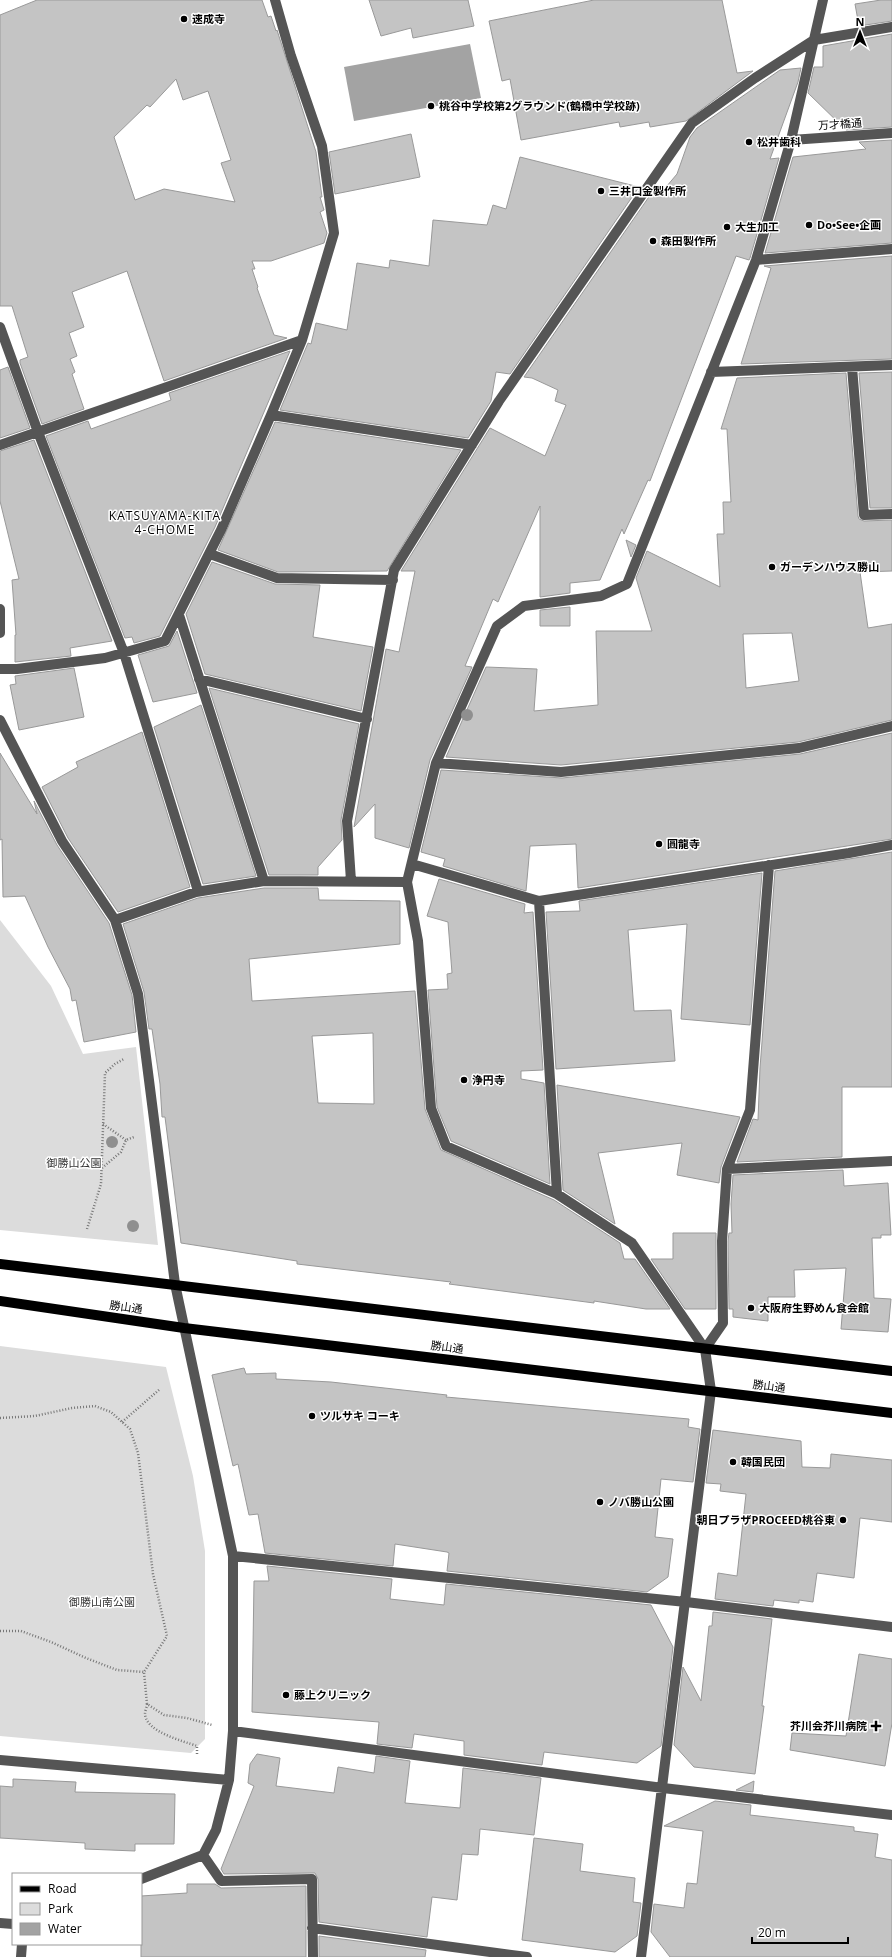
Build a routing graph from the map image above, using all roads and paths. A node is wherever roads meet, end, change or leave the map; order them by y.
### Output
1 (275, 0) edge
2 (823, 0) edge
3 (892, 27) edge
4 (814, 40) junction
5 (892, 133) edge
6 (791, 140) junction
7 (892, 249) edge
8 (756, 260) junction
9 (0, 327) edge
10 (302, 340) junction
11 (892, 365) edge
12 (852, 367) junction
13 (711, 372) junction
14 (271, 415) junction
15 (38, 432) junction
16 (0, 445) edge
17 (472, 445) junction
18 (892, 514) edge
19 (210, 554) junction
20 (393, 580) junction
21 (0, 609) edge
22 (179, 615) junction
23 (0, 633) edge
24 (124, 653) junction
25 (0, 669) edge
26 (199, 678) junction
27 (367, 719) junction
28 (0, 720) edge
29 (892, 726) edge
30 (436, 762) junction
31 (892, 845) edge
32 (412, 864) junction
33 (769, 865) junction
34 (264, 881) junction
35 (351, 881) junction
36 (407, 882) junction
37 (198, 891) junction
38 (539, 901) junction
39 (115, 920) junction
40 (129, 1057) dead end
41 (102, 1124) junction
42 (138, 1135) dead end
43 (126, 1140) junction
44 (892, 1161) edge
45 (101, 1169) junction
46 (727, 1169) junction
47 (557, 1194) junction
48 (88, 1229) dead end
49 (0, 1264) edge
50 (175, 1284) junction
51 (0, 1301) edge
52 (184, 1328) junction
53 (705, 1349) junction
54 (892, 1371) edge
55 (160, 1389) dead end
56 (711, 1391) junction
57 (892, 1413) edge
58 (0, 1418) edge
59 (122, 1422) junction
60 (233, 1556) junction
61 (686, 1602) junction
62 (892, 1627) edge
63 (0, 1631) edge
64 (144, 1672) junction
65 (147, 1704) junction
66 (186, 1718) dead end
67 (233, 1731) junction
68 (197, 1746) dead end
69 (0, 1760) edge
70 (229, 1780) junction
71 (663, 1788) junction
72 (892, 1815) edge
73 (203, 1855) junction
74 (142, 1879) edge
75 (0, 1923) edge
76 (12, 1924) edge
77 (312, 1928) junction
78 (22, 1945) edge
79 (21, 1957) edge
80 (312, 1957) edge
81 (524, 1957) edge
82 (641, 1957) edge

1 - 10 street
2 - 4 street
3 - 4 street
4 - 6 street
4 - 17 street
5 - 6 street, 万才橋通
6 - 8 street
7 - 8 street
8 - 13 street
9 - 15 street
10 - 14 street
10 - 15 street
11 - 12 street
12 - 13 street
12 - 18 street
13 - 30 street
14 - 17 street
14 - 19 street
15 - 16 street
15 - 24 street
17 - 20 street
19 - 20 street
19 - 22 street
20 - 27 street
21 - 23 street
22 - 24 street
22 - 26 street
24 - 25 street
24 - 37 street
26 - 27 street
26 - 34 street
27 - 35 street
28 - 39 street
29 - 30 street
30 - 32 street
31 - 33 street
32 - 36 street
32 - 38 street
33 - 38 street
33 - 46 street
34 - 35 street
34 - 37 street
35 - 36 street
36 - 47 street
37 - 39 street
38 - 47 street
39 - 50 street
40 - 41 path
41 - 43 path
41 - 45 path
42 - 43 path
43 - 45 path
44 - 46 street
45 - 48 path
46 - 53 street
47 - 53 street
49 - 50 main road
50 - 52 street
50 - 53 main road
51 - 52 main road, 勝山通
52 - 56 main road, 勝山通
52 - 60 street
53 - 54 main road
53 - 56 street
55 - 59 path
56 - 57 main road, 勝山通
56 - 61 street
58 - 59 path
59 - 64 path
60 - 61 street
60 - 67 street
61 - 62 street
61 - 71 street
63 - 64 path
64 - 65 path
65 - 66 path
65 - 68 path
67 - 70 street
67 - 71 street
69 - 70 street
70 - 73 street
71 - 72 street
71 - 82 street
73 - 74 street
73 - 77 street
75 - 76 street
77 - 80 street
77 - 81 street
78 - 79 street

